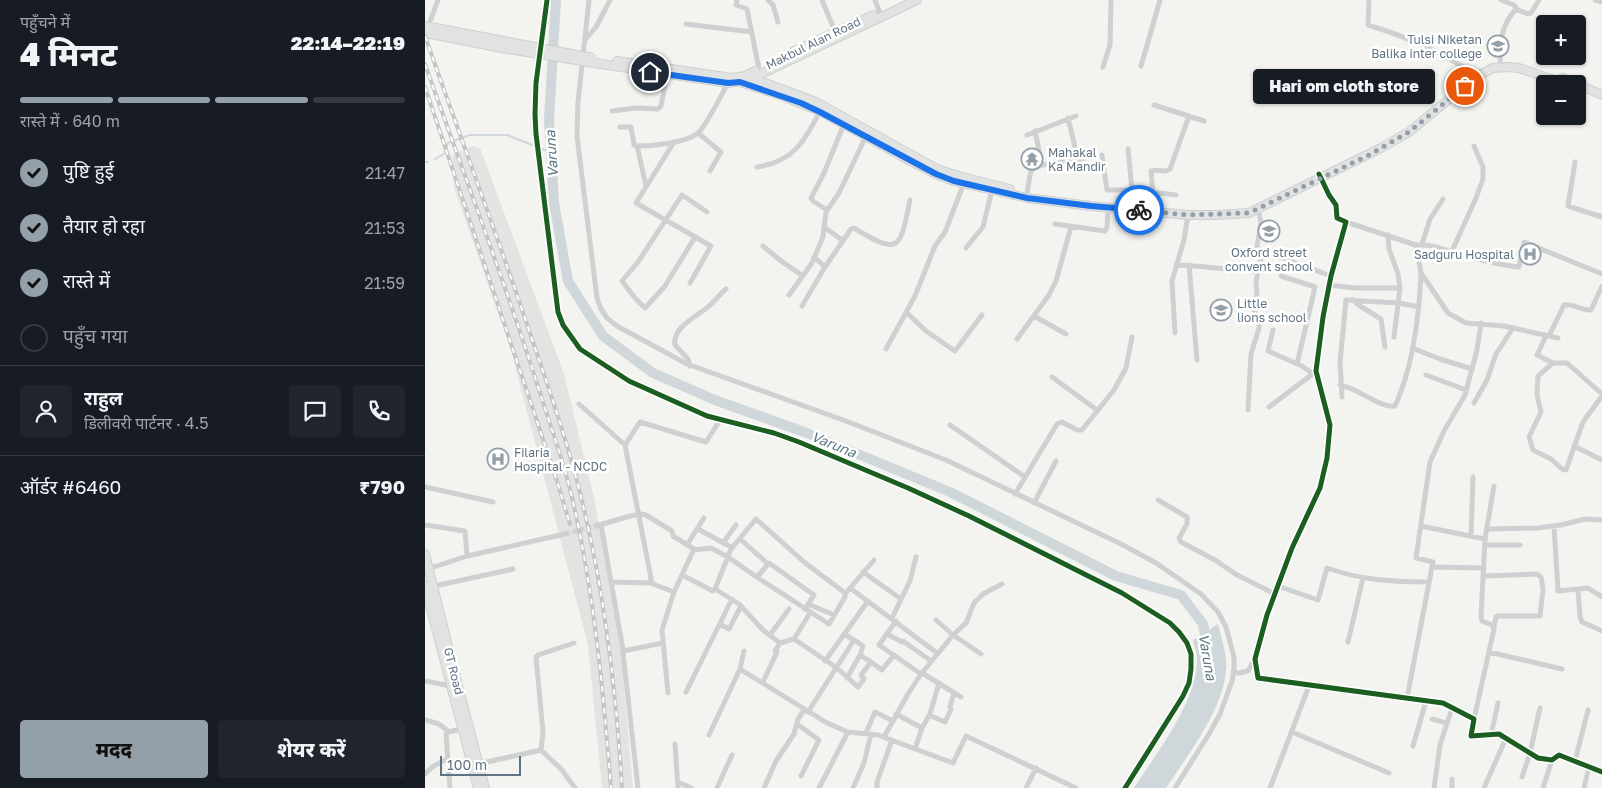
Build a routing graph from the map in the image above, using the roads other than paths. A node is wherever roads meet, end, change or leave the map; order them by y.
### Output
1 (438, 0) edge
2 (547, 0) edge
3 (589, 0) edge
4 (610, 0) edge
5 (737, 0) edge
6 (768, 0) edge
7 (822, 0) edge
8 (875, 0) edge
9 (903, 0) edge
10 (917, 0) edge
11 (1111, 0) edge
12 (1160, 0) edge
13 (1369, 0) edge
14 (1501, 0) edge
15 (1539, 0) edge
16 (1595, 0) edge
17 (1602, 2) edge
18 (1517, 9) junction
19 (880, 14) junction
20 (779, 22) dead end
21 (686, 24) dead end
22 (426, 29) edge
23 (752, 32) junction
24 (836, 34) junction
25 (585, 41) junction
26 (602, 62) junction
27 (1500, 64) junction
28 (1141, 66) dead end
29 (1103, 67) dead end
30 (759, 69) junction
31 (667, 74) junction
32 (1473, 74) junction
33 (1541, 75) edge
34 (1552, 75) edge
35 (752, 78) junction
36 (740, 82) junction
37 (728, 83) junction
38 (1586, 88) edge
39 (1586, 93) edge
40 (1602, 94) edge
41 (1602, 99) edge
42 (1154, 105) dead end
43 (612, 111) dead end
44 (820, 112) junction
45 (1076, 116) dead end
46 (1189, 116) junction
47 (1068, 118) junction
48 (1204, 121) dead end
49 (844, 124) junction
50 (620, 127) dead end
51 (1035, 131) junction
52 (698, 133) junction
53 (1027, 134) dead end
54 (866, 136) junction
55 (675, 142) junction
56 (637, 146) junction
57 (1474, 146) dead end
58 (1128, 149) dead end
59 (1102, 155) dead end
60 (1085, 158) dead end
61 (1078, 159) junction
62 (1575, 162) dead end
63 (1042, 165) junction
64 (757, 167) dead end
65 (710, 171) dead end
66 (1320, 175) junction
67 (964, 183) junction
68 (646, 186) junction
69 (992, 190) junction
70 (1135, 190) junction
71 (1027, 192) junction
72 (1153, 192) junction
73 (1176, 195) dead end
74 (1443, 199) dead end
75 (909, 200) dead end
76 (1104, 207) junction
77 (1258, 209) junction
78 (827, 210) junction
79 (1137, 210) junction
80 (707, 212) dead end
81 (1235, 214) junction
82 (1188, 215) junction
83 (1602, 216) edge
84 (666, 220) junction
85 (1346, 222) junction
86 (1055, 224) dead end
87 (824, 227) junction
88 (1071, 227) junction
89 (1387, 235) junction
90 (695, 237) junction
91 (842, 240) junction
92 (1419, 245) junction
93 (763, 246) dead end
94 (966, 248) dead end
95 (1452, 251) junction
96 (1277, 256) dead end
97 (814, 258) junction
98 (1176, 265) junction
99 (1189, 266) junction
100 (825, 267) junction
101 (1258, 271) junction
102 (1421, 274) junction
103 (1602, 274) edge
104 (803, 276) junction
105 (1281, 276) dead end
106 (1331, 276) junction
107 (691, 283) dead end
108 (1329, 285) junction
109 (1602, 286) edge
110 (1401, 288) junction
111 (726, 289) dead end
112 (789, 295) dead end
113 (1353, 300) junction
114 (1399, 303) junction
115 (802, 306) dead end
116 (1419, 307) junction
117 (906, 312) junction
118 (982, 315) dead end
119 (1034, 316) junction
120 (1481, 323) junction
121 (1513, 328) junction
122 (1273, 330) dead end
123 (1175, 333) dead end
124 (1066, 334) dead end
125 (1548, 336) junction
126 (1132, 337) dead end
127 (1394, 337) dead end
128 (1558, 338) dead end
129 (1017, 339) dead end
130 (1385, 347) dead end
131 (1412, 348) junction
132 (886, 350) dead end
133 (1197, 360) dead end
134 (1553, 362) junction
135 (1297, 364) junction
136 (690, 366) junction
137 (1472, 369) junction
138 (1314, 372) junction
139 (1426, 375) dead end
140 (1052, 377) dead end
141 (1602, 384) edge
142 (1340, 385) junction
143 (1466, 390) junction
144 (1597, 390) junction
145 (1602, 395) edge
146 (1342, 397) dead end
147 (1474, 402) dead end
148 (579, 404) dead end
149 (1269, 407) dead end
150 (1097, 410) junction
151 (1248, 410) dead end
152 (720, 420) junction
153 (950, 425) dead end
154 (625, 445) junction
155 (1574, 446) junction
156 (1602, 460) edge
157 (1056, 461) dead end
158 (1025, 477) junction
159 (1473, 477) dead end
160 (1494, 486) dead end
161 (425, 487) edge
162 (1015, 494) junction
163 (1158, 500) dead end
164 (493, 502) dead end
165 (1034, 503) junction
166 (639, 514) junction
167 (704, 518) dead end
168 (1602, 520) edge
169 (736, 524) dead end
170 (425, 525) edge
171 (1421, 526) junction
172 (1554, 526) junction
173 (1487, 529) junction
174 (698, 530) junction
175 (565, 534) tunnel mouth
176 (1471, 536) junction
177 (740, 539) junction
178 (1485, 542) junction
179 (723, 543) junction
180 (687, 545) junction
181 (1520, 545) dead end
182 (693, 550) junction
183 (731, 550) junction
184 (425, 554) edge
185 (467, 556) junction
186 (728, 557) junction
187 (916, 557) dead end
188 (874, 560) dead end
189 (768, 564) junction
190 (1432, 567) junction
191 (1484, 568) junction
192 (427, 569) edge
193 (513, 569) dead end
194 (863, 572) junction
195 (682, 575) junction
196 (1483, 576) junction
197 (757, 577) junction
198 (1363, 578) junction
199 (651, 581) junction
200 (611, 582) junction
201 (1429, 582) junction
202 (1002, 584) dead end
203 (1278, 586) junction
204 (428, 587) edge
205 (715, 588) junction
206 (850, 588) junction
207 (1578, 589) junction
208 (674, 592) junction
209 (845, 593) junction
210 (1275, 594) junction
211 (1602, 597) edge
212 (732, 599) junction
213 (868, 600) junction
214 (901, 600) junction
215 (808, 604) junction
216 (741, 606) junction
217 (789, 609) dead end
218 (805, 609) junction
219 (810, 613) junction
220 (834, 616) junction
221 (894, 620) junction
222 (936, 620) dead end
223 (720, 624) junction
224 (1494, 626) junction
225 (1602, 631) edge
226 (844, 634) junction
227 (887, 634) junction
228 (770, 635) junction
229 (953, 635) junction
230 (794, 640) junction
231 (854, 640) junction
232 (1347, 642) dead end
233 (574, 643) dead end
234 (663, 643) junction
235 (780, 643) junction
236 (444, 645) junction
237 (744, 651) dead end
238 (623, 652) junction
239 (1489, 652) junction
240 (937, 653) junction
241 (981, 654) dead end
242 (861, 655) junction
243 (893, 655) junction
244 (1255, 659) junction
245 (825, 661) junction
246 (931, 661) junction
247 (871, 662) junction
248 (837, 668) junction
249 (740, 669) junction
250 (1562, 669) dead end
251 (1233, 672) junction
252 (921, 673) junction
253 (847, 678) junction
254 (425, 681) edge
255 (763, 682) junction
256 (939, 683) junction
257 (451, 686) junction
258 (1309, 686) junction
259 (686, 692) dead end
260 (669, 693) dead end
261 (954, 693) junction
262 (961, 697) dead end
263 (1407, 698) junction
264 (1426, 701) junction
265 (1498, 703) dead end
266 (1452, 708) junction
267 (1540, 708) dead end
268 (1588, 710) dead end
269 (806, 711) junction
270 (896, 714) junction
271 (929, 715) junction
272 (1432, 719) dead end
273 (1474, 719) junction
274 (425, 720) edge
275 (893, 721) junction
276 (1446, 723) junction
277 (797, 724) junction
278 (922, 728) junction
279 (462, 729) junction
280 (449, 732) junction
281 (848, 732) junction
282 (1292, 732) junction
283 (869, 733) junction
284 (1491, 734) junction
285 (709, 735) dead end
286 (884, 737) junction
287 (1506, 738) junction
288 (892, 740) junction
289 (675, 744) dead end
290 (1413, 746) dead end
291 (915, 749) junction
292 (541, 750) junction
293 (1530, 753) junction
294 (732, 754) dead end
295 (447, 759) junction
296 (1552, 760) junction
297 (1575, 761) junction
298 (478, 764) junction
299 (1589, 767) junction
300 (1035, 768) junction
301 (1602, 772) edge
302 (1389, 773) dead end
303 (425, 774) edge
304 (801, 776) dead end
305 (1522, 777) dead end
306 (1452, 779) dead end
307 (481, 785) edge
308 (678, 785) edge
309 (449, 788) edge
310 (575, 788) edge
311 (638, 788) edge
312 (691, 788) edge
313 (717, 788) edge
314 (764, 788) edge
315 (819, 788) edge
316 (853, 788) edge
317 (877, 788) edge
318 (1026, 788) edge
319 (1076, 788) edge
320 (1125, 788) edge
321 (1175, 788) edge
322 (1270, 788) edge
323 (1434, 788) edge
324 (1452, 788) edge
325 (1484, 788) edge
326 (1543, 788) edge
327 (1584, 788) edge

1 - 22 street
2 - 152 street
3 - 25 street
4 - 25 street
5 - 23 street
6 - 20 street
7 - 24 street
8 - 19 street
9 - 19 highway, Makbul Alan Road
10 - 19 highway, Makbul Alan Road
11 - 29 street
12 - 28 street
13 - 32 street
14 - 18 street
15 - 18 street
16 - 17 street
18 - 27 street
19 - 24 highway, Makbul Alan Road
21 - 23 street
22 - 26 highway, bridge
23 - 30 street
24 - 30 highway, Makbul Alan Road
24 - 35 highway, Makbul Alan Road
25 - 136 street
26 - 30 highway, Makbul Alan Road
26 - 31 highway, Makbul Alan Road
27 - 32 highway
27 - 33 highway
27 - 34 highway
27 - 66 highway
31 - 37 highway, Makbul Alan Road
31 - 43 street
32 - 66 highway
35 - 36 highway, Makbul Alan Road
35 - 71 highway
36 - 37 highway, Makbul Alan Road
36 - 44 highway
37 - 52 street
38 - 40 highway
39 - 41 highway
42 - 46 street
44 - 49 highway
44 - 64 street
45 - 47 street
46 - 48 street
46 - 72 street
47 - 51 street
47 - 61 street
49 - 54 highway
49 - 78 street
50 - 56 street
51 - 53 street
51 - 63 street
52 - 55 street
52 - 65 street
54 - 67 highway
54 - 78 street
55 - 56 street
55 - 68 street
56 - 68 street
57 - 95 street
58 - 70 street
59 - 70 street
60 - 61 street
61 - 63 street
62 - 83 street
63 - 71 street
66 - 77 highway
66 - 81 highway
66 - 85 street
67 - 69 highway
67 - 117 street
68 - 84 street
69 - 76 highway
69 - 94 street
70 - 72 street
70 - 79 street
71 - 76 highway
72 - 73 street
74 - 92 street
75 - 91 street
76 - 79 highway
76 - 88 street
77 - 81 highway
77 - 101 street
78 - 87 street
79 - 82 highway
80 - 84 street
81 - 82 highway
82 - 98 street
84 - 90 street
84 - 90 street
85 - 89 street
85 - 106 street
86 - 88 street
87 - 91 street
87 - 97 street
88 - 119 street
89 - 92 street
89 - 110 street
90 - 107 street
91 - 100 street
92 - 95 street
92 - 102 street
93 - 104 street
95 - 103 street
96 - 106 street
97 - 100 street
97 - 104 street
98 - 99 street
98 - 123 street
99 - 101 street
99 - 133 street
100 - 115 street
101 - 151 street
102 - 116 street
102 - 120 street
104 - 112 street
105 - 135 street
106 - 108 street
108 - 110 street
108 - 138 street
109 - 125 street
110 - 114 street
111 - 136 street
113 - 114 street
113 - 130 street
113 - 142 street
114 - 116 street
114 - 127 street
116 - 131 street
117 - 118 street
117 - 132 street
119 - 124 street
119 - 129 street
120 - 121 street
120 - 137 street
121 - 125 street
121 - 147 street
122 - 135 street
125 - 128 street
125 - 134 street
126 - 150 street
131 - 137 street
131 - 142 street
134 - 144 street
134 - 155 street
135 - 138 street
136 - 162 street
137 - 143 street
138 - 149 street
138 - 203 street
139 - 143 street
140 - 150 street
141 - 144 street
142 - 146 street
143 - 171 street
144 - 145 street
145 - 155 street
148 - 154 street
150 - 158 street
152 - 154 street
152 - 320 street
153 - 158 street
154 - 166 street
155 - 156 street
157 - 165 street
158 - 162 street
159 - 176 street
160 - 173 street
161 - 164 street
162 - 165 street
163 - 210 street
165 - 251 street
166 - 180 street
166 - 199 street
166 - 200 street
167 - 174 street
168 - 172 street
169 - 179 street
170 - 185 street
171 - 176 street
171 - 190 street
172 - 173 street
172 - 207 street
173 - 178 street
174 - 179 street
174 - 180 street
175 - 185 street
176 - 178 street
177 - 183 street
177 - 189 street
177 - 209 street
178 - 181 street
178 - 191 street
179 - 183 street
180 - 182 street
182 - 186 street
182 - 195 street
183 - 186 street
184 - 192 highway, GT Road
185 - 192 street
186 - 197 street
186 - 205 street
187 - 214 street
188 - 194 street
189 - 197 street
189 - 215 street
190 - 191 street
190 - 201 street
191 - 196 street
192 - 204 highway, GT Road
193 - 204 street
194 - 206 street
194 - 214 street
195 - 205 street
195 - 208 street
196 - 224 street
196 - 224 street
197 - 218 street
198 - 201 street
198 - 203 street
198 - 232 street
199 - 200 street
199 - 208 street
200 - 238 street
201 - 263 street
202 - 229 street
203 - 210 street
204 - 236 highway, GT Road
205 - 212 street
206 - 209 street
206 - 213 street
207 - 211 street
207 - 225 street
208 - 234 street
209 - 220 street
210 - 244 street
212 - 216 street
212 - 223 street
213 - 221 street
213 - 226 street
214 - 221 street
215 - 218 street
215 - 220 street
216 - 223 street
216 - 228 street
217 - 228 street
218 - 219 street
219 - 220 street
219 - 230 street
221 - 227 street
221 - 240 street
222 - 229 street
223 - 259 street
224 - 239 street
226 - 231 street
226 - 245 street
227 - 243 street
227 - 246 street
228 - 235 street
229 - 240 street
229 - 241 street
230 - 235 street
230 - 245 street
231 - 242 street
231 - 248 street
233 - 292 street
234 - 238 street
234 - 260 street
235 - 255 street
236 - 257 highway, GT Road
236 - 298 highway, GT Road
237 - 249 street
238 - 311 street
239 - 250 street
239 - 273 street
240 - 246 street
242 - 247 street
242 - 253 street
243 - 247 street
243 - 252 street
244 - 251 street
244 - 258 street
245 - 248 street
246 - 252 street
247 - 253 street
248 - 253 street
248 - 269 street
249 - 255 street
249 - 285 street
251 - 321 street
252 - 256 street
252 - 270 street
254 - 257 street
255 - 269 street
256 - 261 street
256 - 271 street
257 - 279 highway, GT Road
258 - 263 street
258 - 282 street
261 - 262 street
261 - 271 street
263 - 264 street
264 - 266 street
264 - 290 street
265 - 284 street
266 - 273 street
266 - 276 street
267 - 293 street
268 - 297 street
269 - 277 street
269 - 281 street
270 - 275 street
270 - 278 street
271 - 278 street
272 - 276 street
273 - 284 street
274 - 280 street
275 - 283 street
275 - 286 street
276 - 323 street
277 - 304 street
277 - 314 street
278 - 291 street
279 - 280 street
279 - 307 highway, GT Road
280 - 295 street
281 - 283 street
281 - 315 street
282 - 302 street
282 - 322 street
283 - 286 street
283 - 316 street
284 - 287 street
286 - 288 street
287 - 293 street
287 - 325 street
288 - 291 street
288 - 317 street
289 - 308 street
291 - 300 street
292 - 298 street
292 - 310 street
293 - 296 street
293 - 305 street
294 - 313 street
295 - 303 street
295 - 309 street
296 - 297 street
296 - 326 street
297 - 299 street
298 - 307 highway, GT Road
299 - 301 street
299 - 327 street
300 - 318 street
300 - 319 street
306 - 324 street
308 - 312 street

